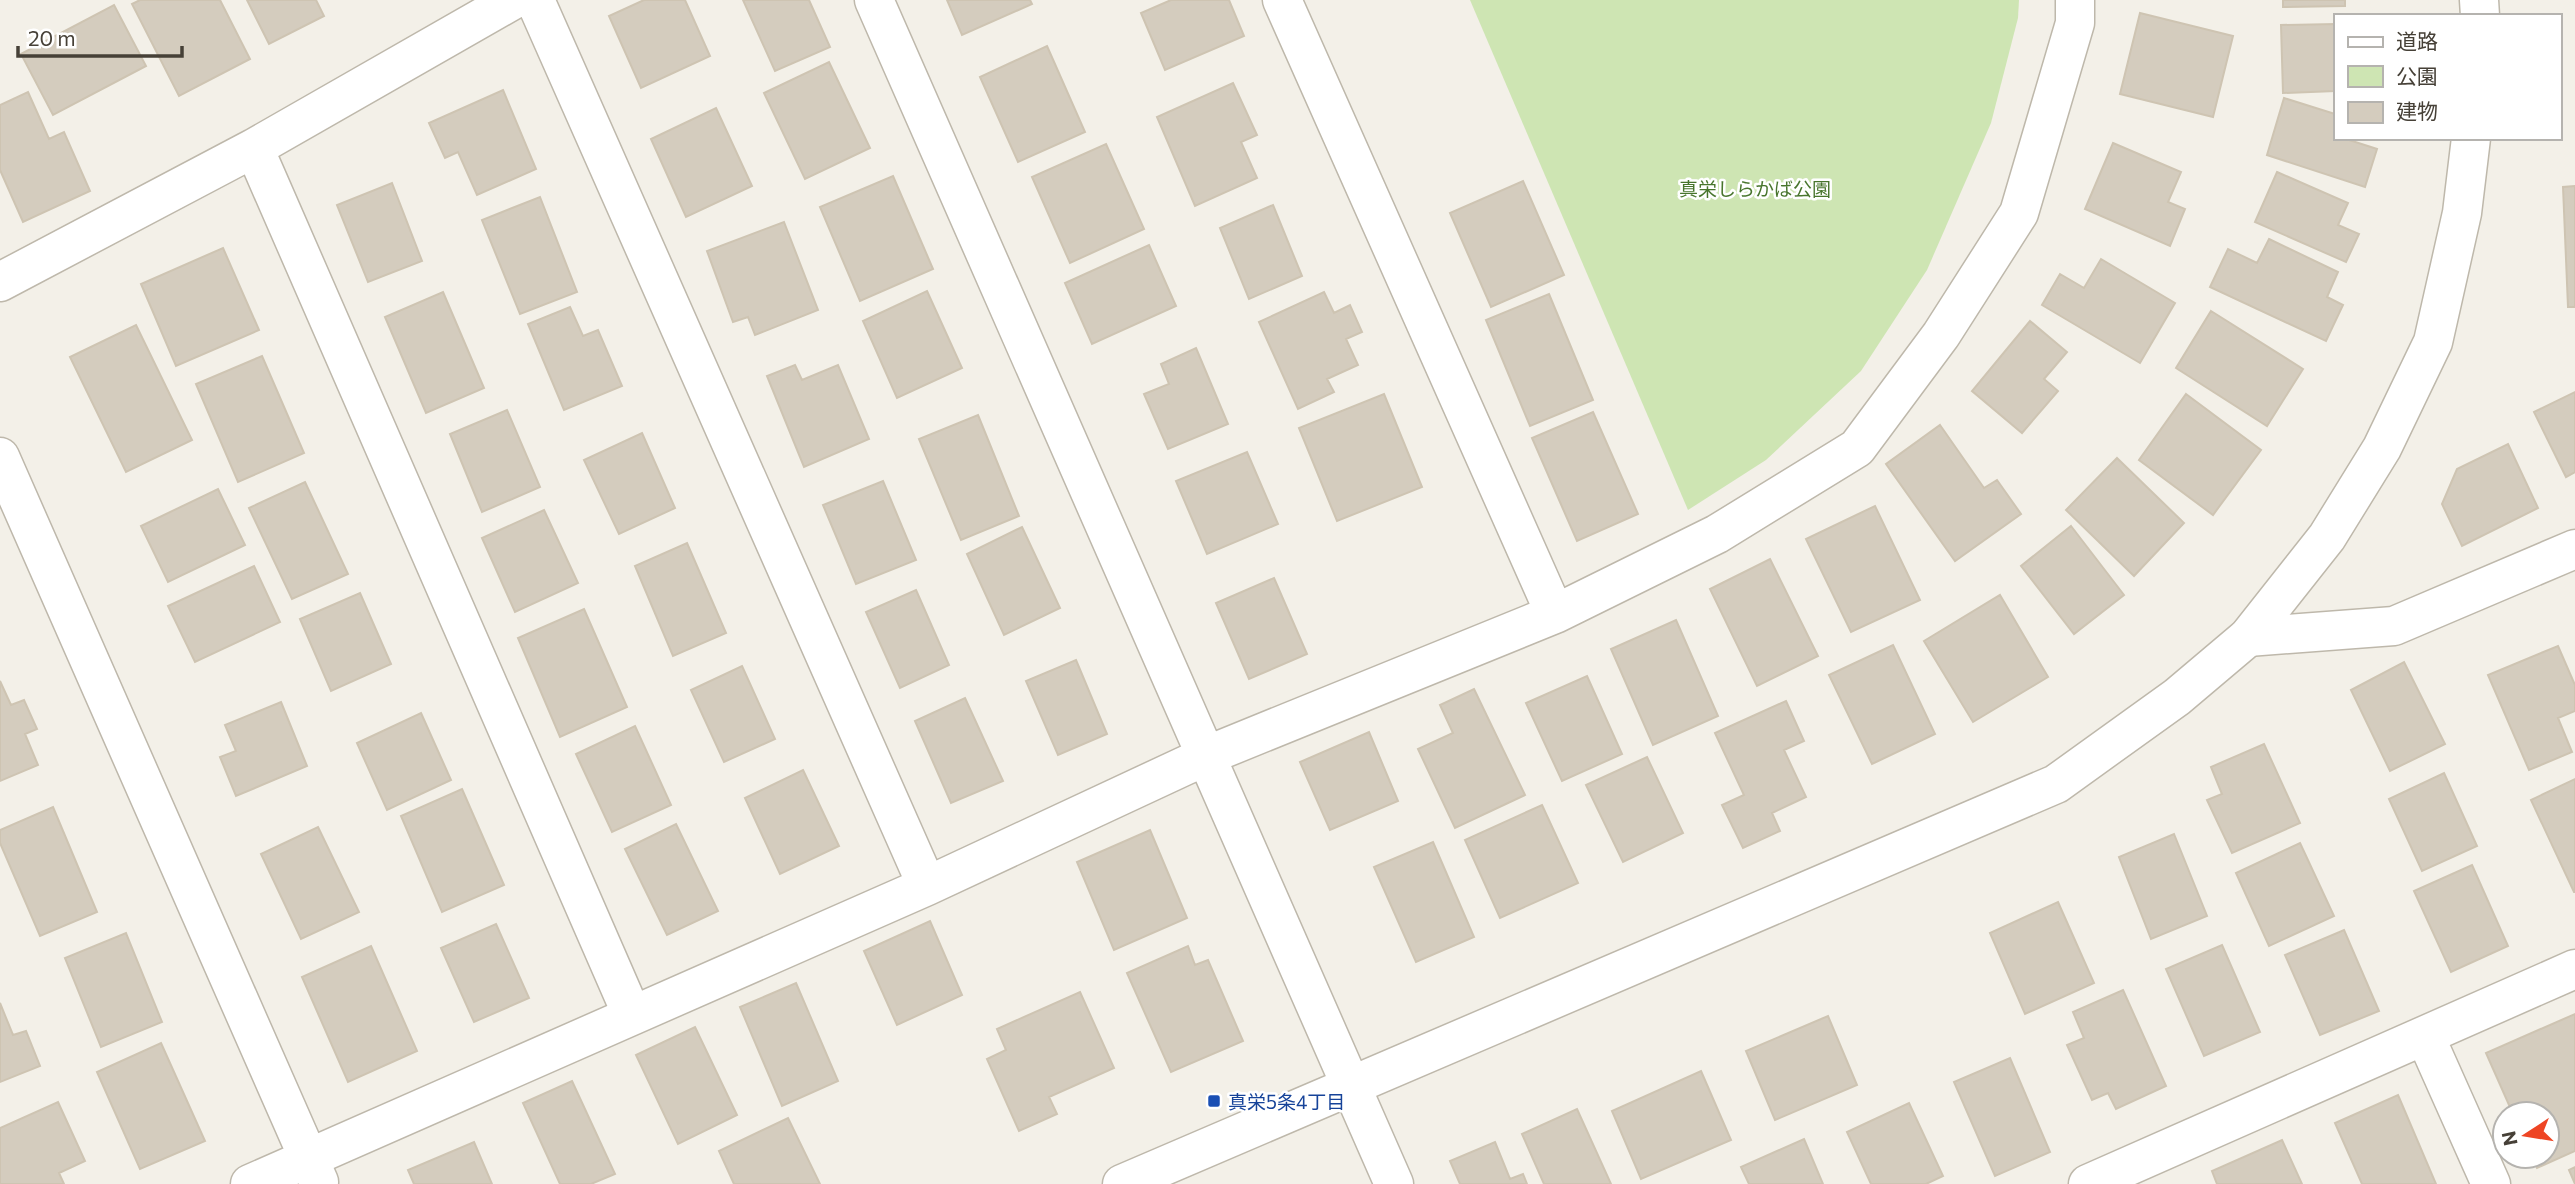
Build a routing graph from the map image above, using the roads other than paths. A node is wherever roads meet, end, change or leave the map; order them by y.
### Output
1 (513, 0) edge
2 (535, 0) edge
3 (874, 0) edge
4 (1282, 0) edge
5 (2075, 0) edge
6 (2471, 140) edge
7 (254, 148) junction
8 (0, 282) edge
9 (0, 457) edge
10 (2575, 549) edge
11 (1555, 614) junction
12 (2248, 637) junction
13 (1208, 755) junction
14 (927, 886) junction
15 (2575, 969) edge
16 (632, 1014) junction
17 (2425, 1036) junction
18 (1350, 1085) junction
19 (314, 1172) edge
20 (2141, 1173) edge
21 (250, 1184) edge
22 (1122, 1184) edge
23 (1394, 1184) edge
24 (2088, 1184) edge
25 (2491, 1184) edge

1 - 7 street
2 - 14 street
3 - 13 street
4 - 11 street
5 - 11 street
6 - 12 street
7 - 8 street
7 - 16 street
9 - 19 street
10 - 12 street
11 - 13 street
12 - 18 street
13 - 14 street
13 - 18 street
14 - 16 street
15 - 17 street
16 - 19 street
17 - 20 street
17 - 25 street
18 - 22 street
18 - 23 street
19 - 21 street
20 - 24 street

